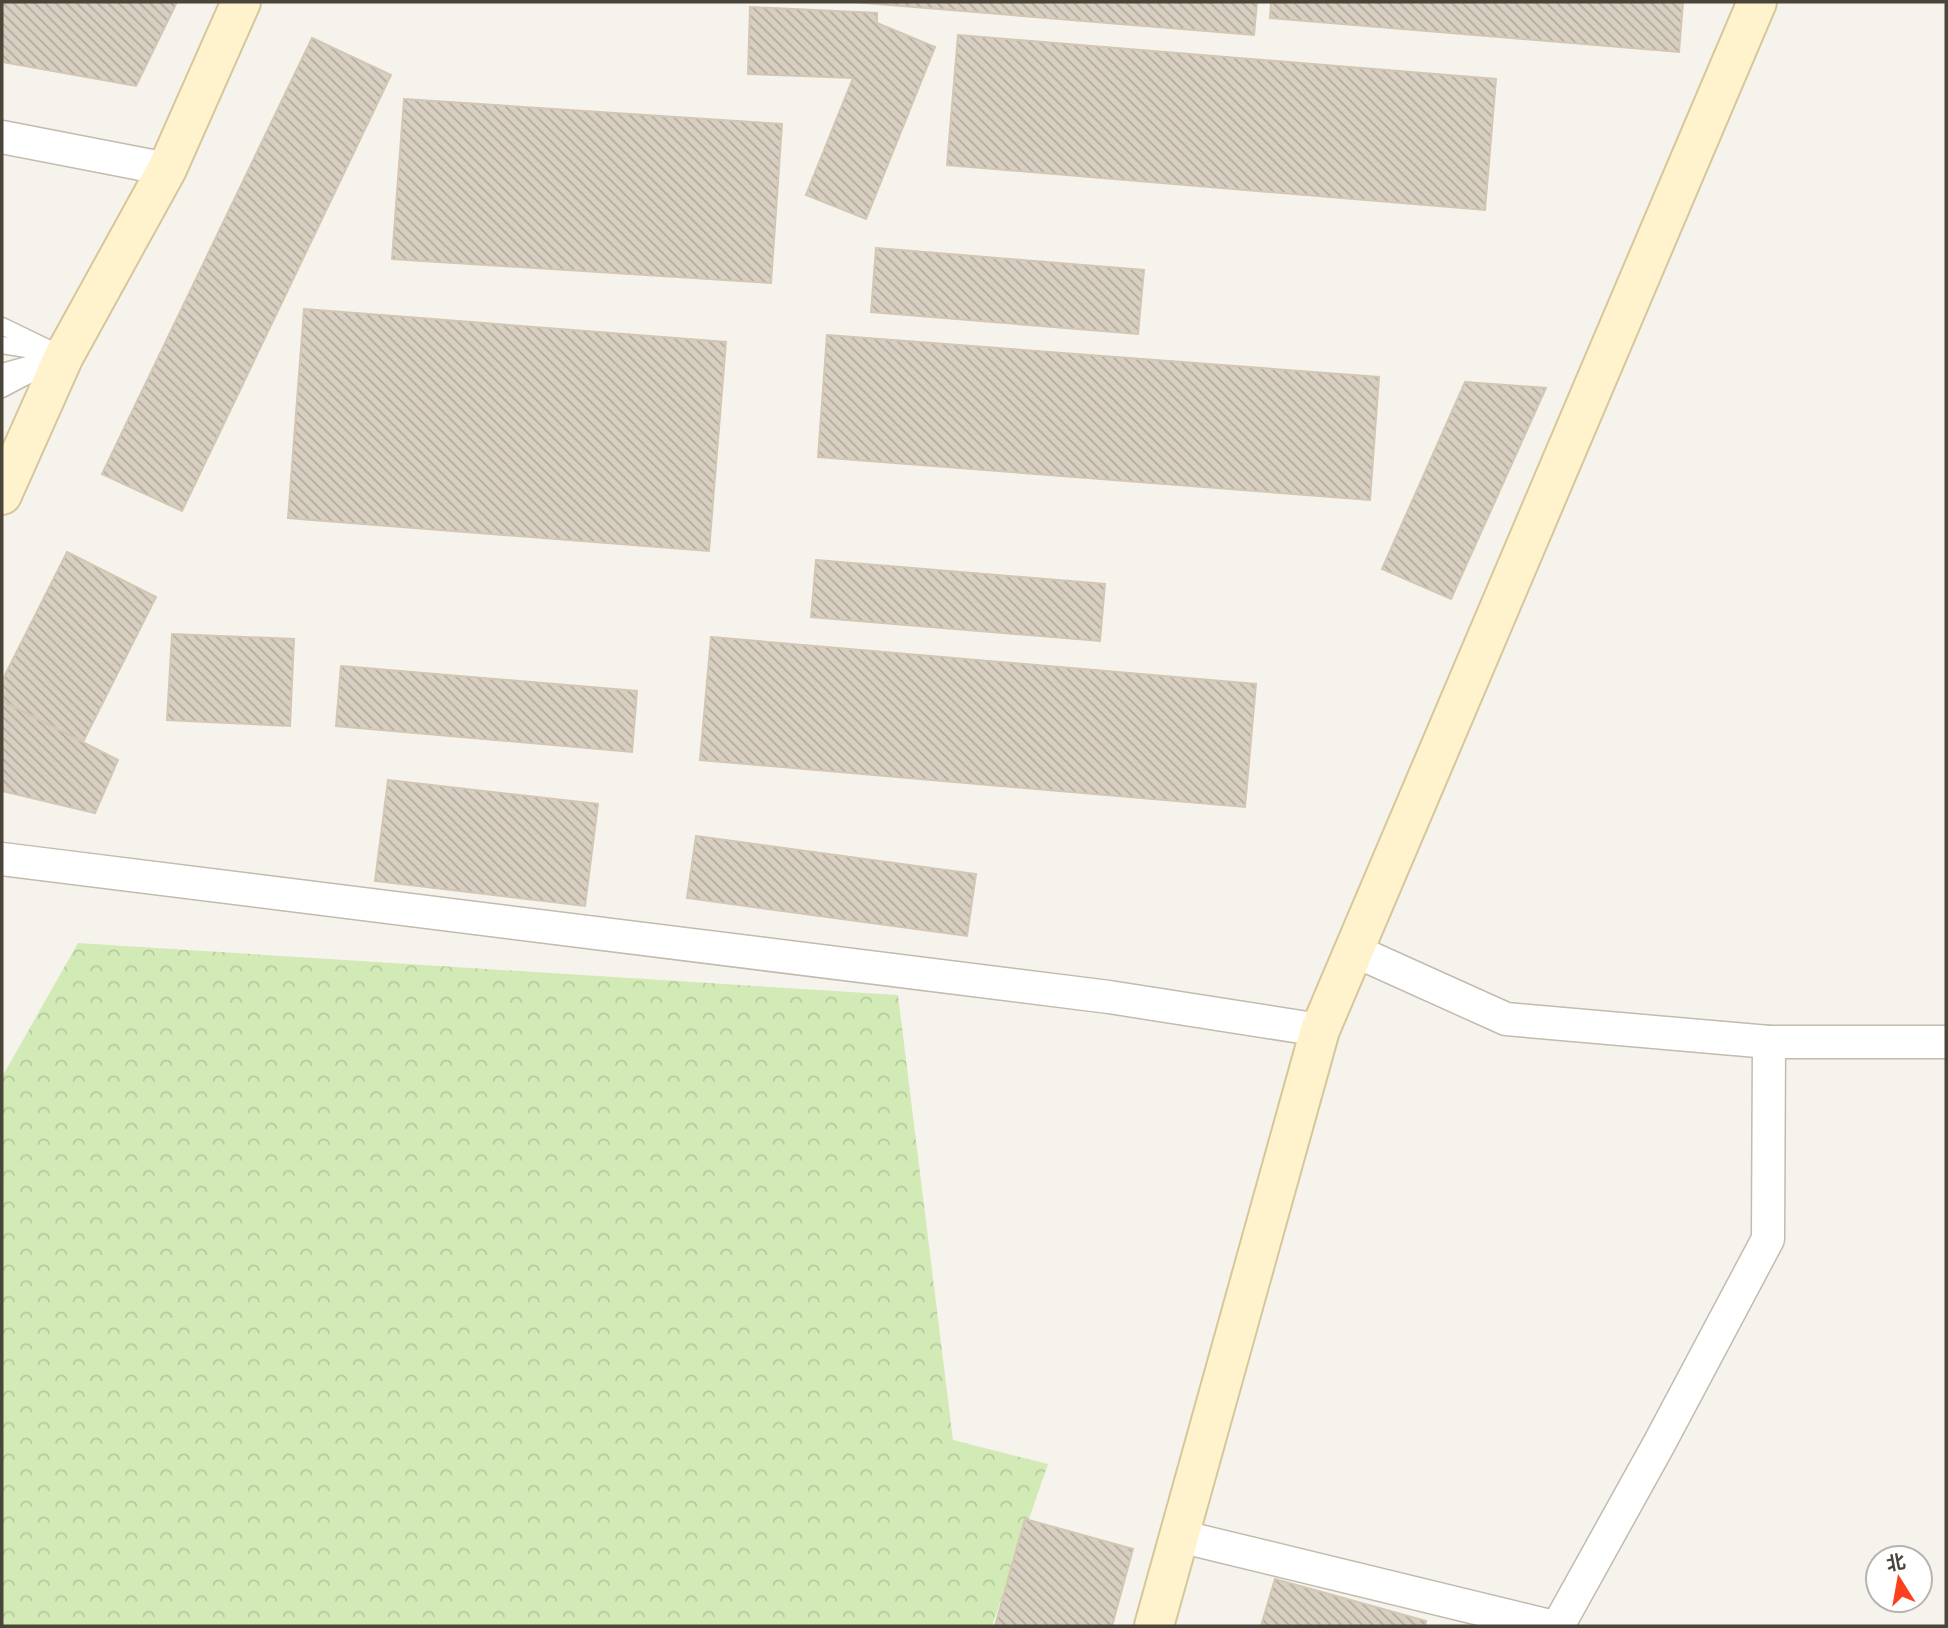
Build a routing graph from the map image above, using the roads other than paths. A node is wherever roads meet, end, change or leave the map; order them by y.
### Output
1 (241, 2) edge
2 (1757, 2) edge
3 (2, 136) edge
4 (167, 169) junction
5 (2, 326) edge
6 (2, 333) edge
7 (2, 339) edge
8 (2, 347) edge
9 (2, 356) edge
10 (64, 356) junction
11 (2, 364) edge
12 (2, 380) edge
13 (2, 495) edge
14 (2, 859) edge
15 (1353, 950) junction
16 (1320, 1030) junction
17 (1769, 1042) junction
18 (1946, 1042) edge
19 (1179, 1536) junction
20 (1154, 1626) edge
21 (1550, 1626) edge
22 (1558, 1626) edge

1 - 4 street
2 - 15 street
3 - 4 street
4 - 10 street
5 - 10 lane
6 - 10 lane
7 - 10 lane
8 - 10 lane
9 - 10 lane
10 - 11 lane
10 - 12 lane
10 - 13 street
14 - 16 street
15 - 16 street
15 - 17 street
16 - 19 street
17 - 18 street
17 - 22 street
19 - 20 street
19 - 21 street

